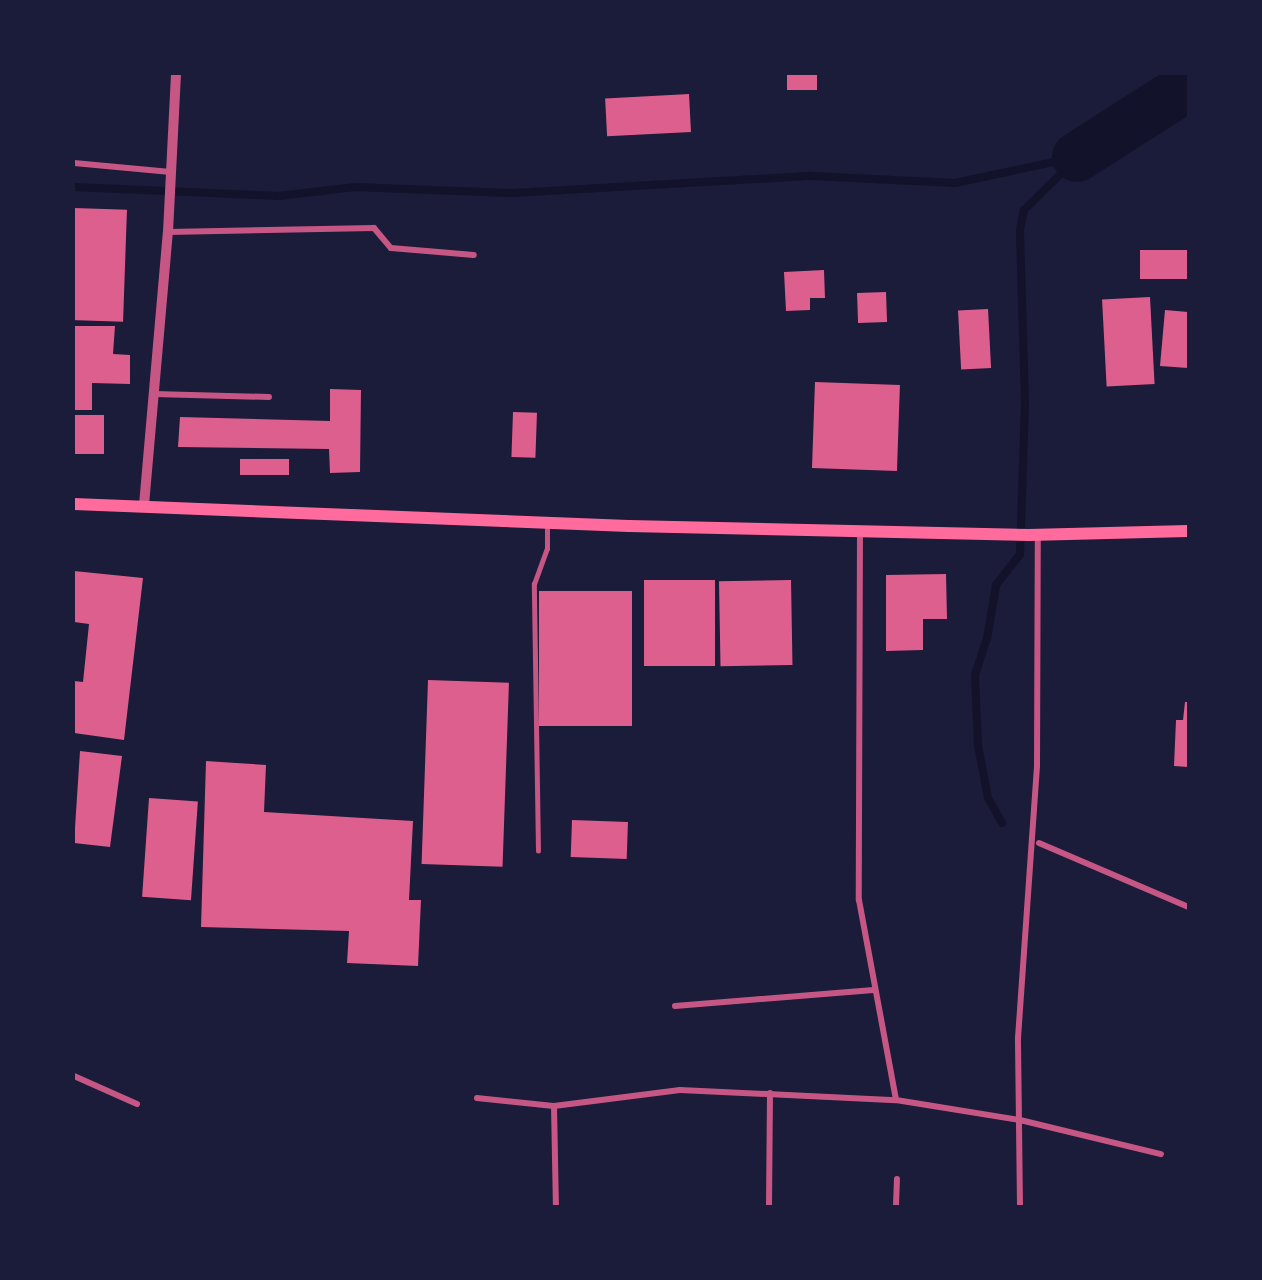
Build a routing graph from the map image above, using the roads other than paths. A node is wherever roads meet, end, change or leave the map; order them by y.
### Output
1 (176, 74) edge
2 (74, 163) edge
3 (172, 172) junction
4 (168, 232) junction
5 (474, 255) dead end
6 (154, 394) junction
7 (269, 397) dead end
8 (74, 504) edge
9 (144, 505) junction
10 (547, 523) junction
11 (860, 531) junction
12 (1188, 531) edge
13 (1033, 534) junction
14 (1039, 843) dead end
15 (538, 851) dead end
16 (1188, 907) edge
17 (873, 990) junction
18 (675, 1006) dead end
19 (74, 1076) edge
20 (770, 1093) junction
21 (477, 1098) dead end
22 (896, 1100) junction
23 (137, 1104) dead end
24 (554, 1106) junction
25 (1020, 1120) junction
26 (1161, 1154) dead end
27 (897, 1179) dead end
28 (556, 1206) edge
29 (769, 1206) edge
30 (896, 1206) edge
31 (1020, 1206) edge

1 - 3 street
2 - 3 street
3 - 4 street
4 - 5 street
4 - 6 street
6 - 7 street
6 - 9 street
8 - 9 main road
9 - 10 main road
10 - 11 main road
10 - 15 lane
11 - 13 main road
11 - 17 street
12 - 13 main road
13 - 25 street
14 - 16 street
17 - 18 street
17 - 22 street
19 - 23 street
20 - 22 street
20 - 24 street
20 - 29 street
21 - 24 street
22 - 25 street
24 - 28 street
25 - 26 street
25 - 31 street
27 - 30 street

